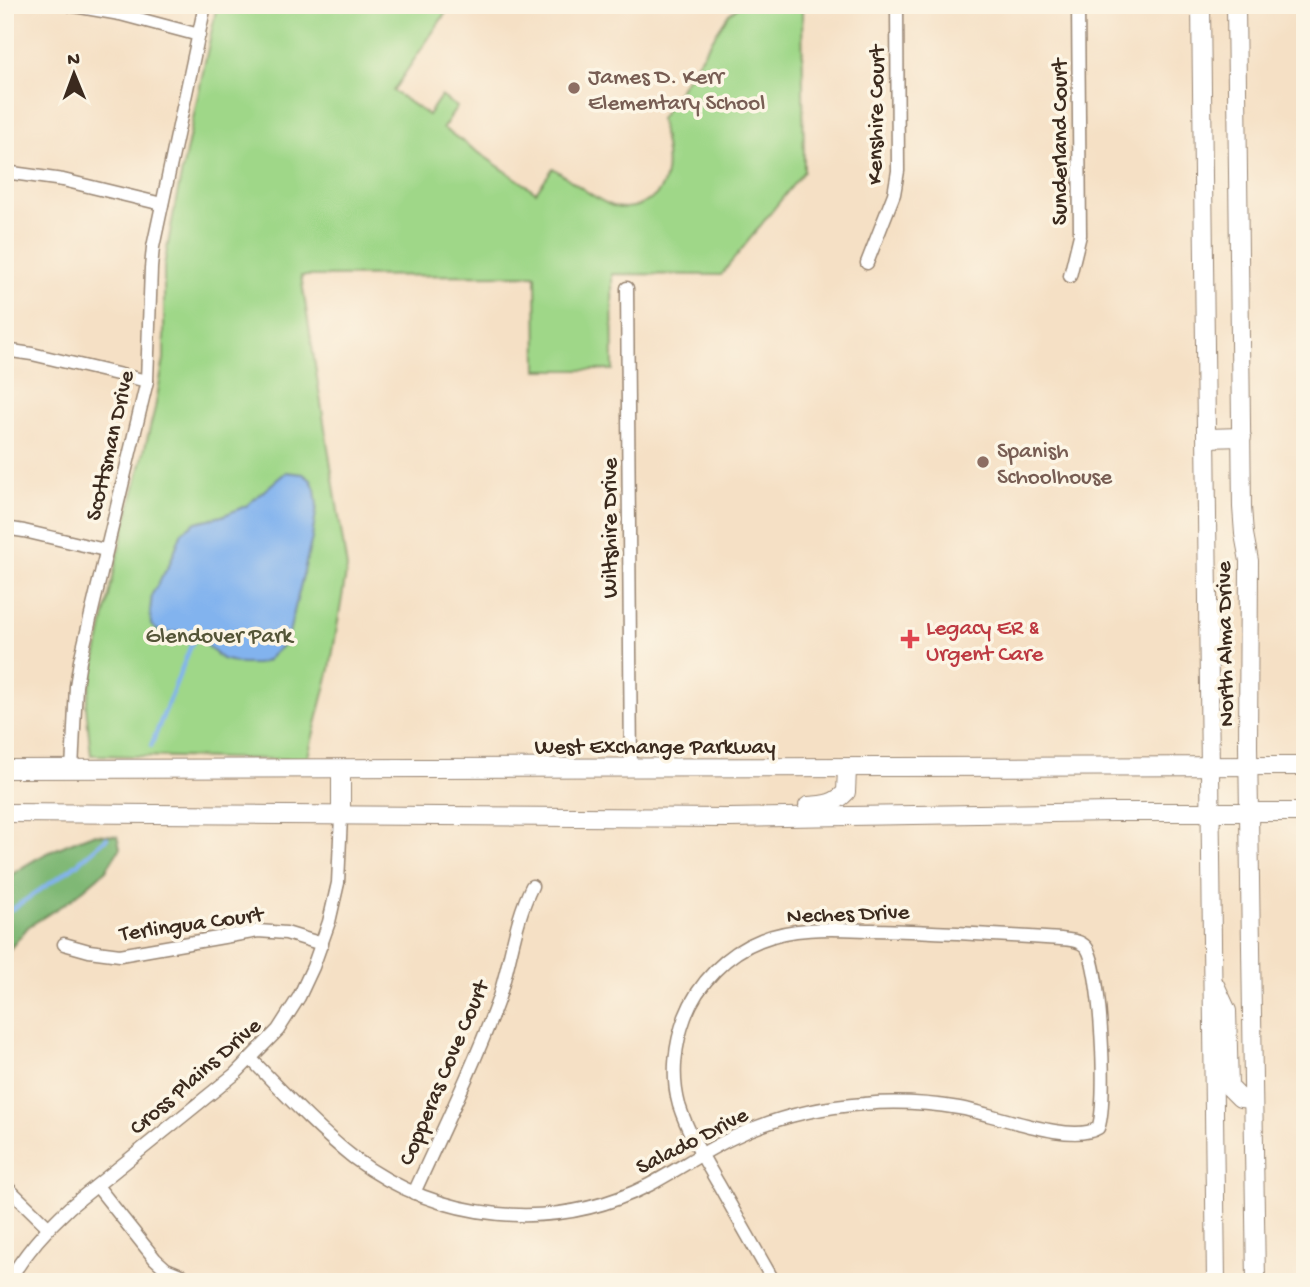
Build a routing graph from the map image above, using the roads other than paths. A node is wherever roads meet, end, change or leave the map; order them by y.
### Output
1 (69, 5) edge
2 (205, 5) edge
3 (897, 5) edge
4 (1078, 5) edge
5 (1201, 5) edge
6 (1236, 5) edge
7 (199, 34) junction
8 (5, 172) edge
9 (162, 204) junction
10 (867, 263) dead end
11 (1070, 276) dead end
12 (627, 288) dead end
13 (5, 350) edge
14 (147, 382) junction
15 (1241, 437) junction
16 (1207, 438) junction
17 (5, 528) edge
18 (105, 550) junction
19 (1249, 765) junction
20 (1305, 766) edge
21 (1210, 768) junction
22 (5, 769) edge
23 (631, 769) junction
24 (847, 769) junction
25 (72, 770) junction
26 (341, 770) junction
27 (1210, 812) junction
28 (1250, 812) junction
29 (1305, 812) edge
30 (5, 813) edge
31 (341, 816) junction
32 (694, 818) junction
33 (533, 886) dead end
34 (64, 944) dead end
35 (322, 944) junction
36 (1085, 945) joint
37 (1212, 979) junction
38 (251, 1059) junction
39 (1254, 1099) junction
40 (701, 1154) junction
41 (5, 1185) edge
42 (97, 1186) junction
43 (414, 1193) junction
44 (48, 1227) junction
45 (188, 1278) dead end
46 (8, 1282) edge
47 (774, 1282) edge
48 (1216, 1282) edge
49 (1256, 1282) edge

1 - 7 street
2 - 7 street, Scottsman Drive
3 - 10 street, Kenshire Court
4 - 11 street, Sunderland Court
5 - 16 main road, North Alma Drive
6 - 15 main road, North Alma Drive
7 - 9 street, Scottsman Drive
8 - 9 street
9 - 14 street, Scottsman Drive
12 - 23 street, Wiltshire Drive
13 - 14 street
14 - 18 street, Scottsman Drive
15 - 16 main road
15 - 19 main road, North Alma Drive
16 - 21 main road, North Alma Drive
17 - 18 street
18 - 25 street, Scottsman Drive
19 - 20 main road, West Exchange Parkway
19 - 21 main road, West Exchange Parkway
19 - 28 main road, North Alma Drive
21 - 24 main road, West Exchange Parkway
21 - 27 main road, North Alma Drive
22 - 25 main road, West Exchange Parkway
23 - 24 main road, West Exchange Parkway
23 - 26 main road, West Exchange Parkway
24 - 32 main road
25 - 26 main road, West Exchange Parkway
26 - 31 main road
27 - 28 main road
27 - 32 main road
27 - 37 main road, North Alma Drive
28 - 29 main road
28 - 39 main road, North Alma Drive
30 - 31 main road
31 - 32 main road
31 - 35 street, Cross Plains Drive
33 - 43 street, Copperas Cove Court
34 - 35 street, Terlingua Court
35 - 38 street, Cross Plains Drive
36 - 40 street, Neches Drive
36 - 40 street, Salado Drive
37 - 39 main road
37 - 48 main road, North Alma Drive
38 - 42 street, Cross Plains Drive
38 - 43 street, Salado Drive
39 - 49 main road, North Alma Drive
40 - 43 street, Salado Drive
40 - 47 street, Neches Drive
41 - 44 street
42 - 44 street, Cross Plains Drive
42 - 45 street
44 - 46 street, Cross Plains Drive

